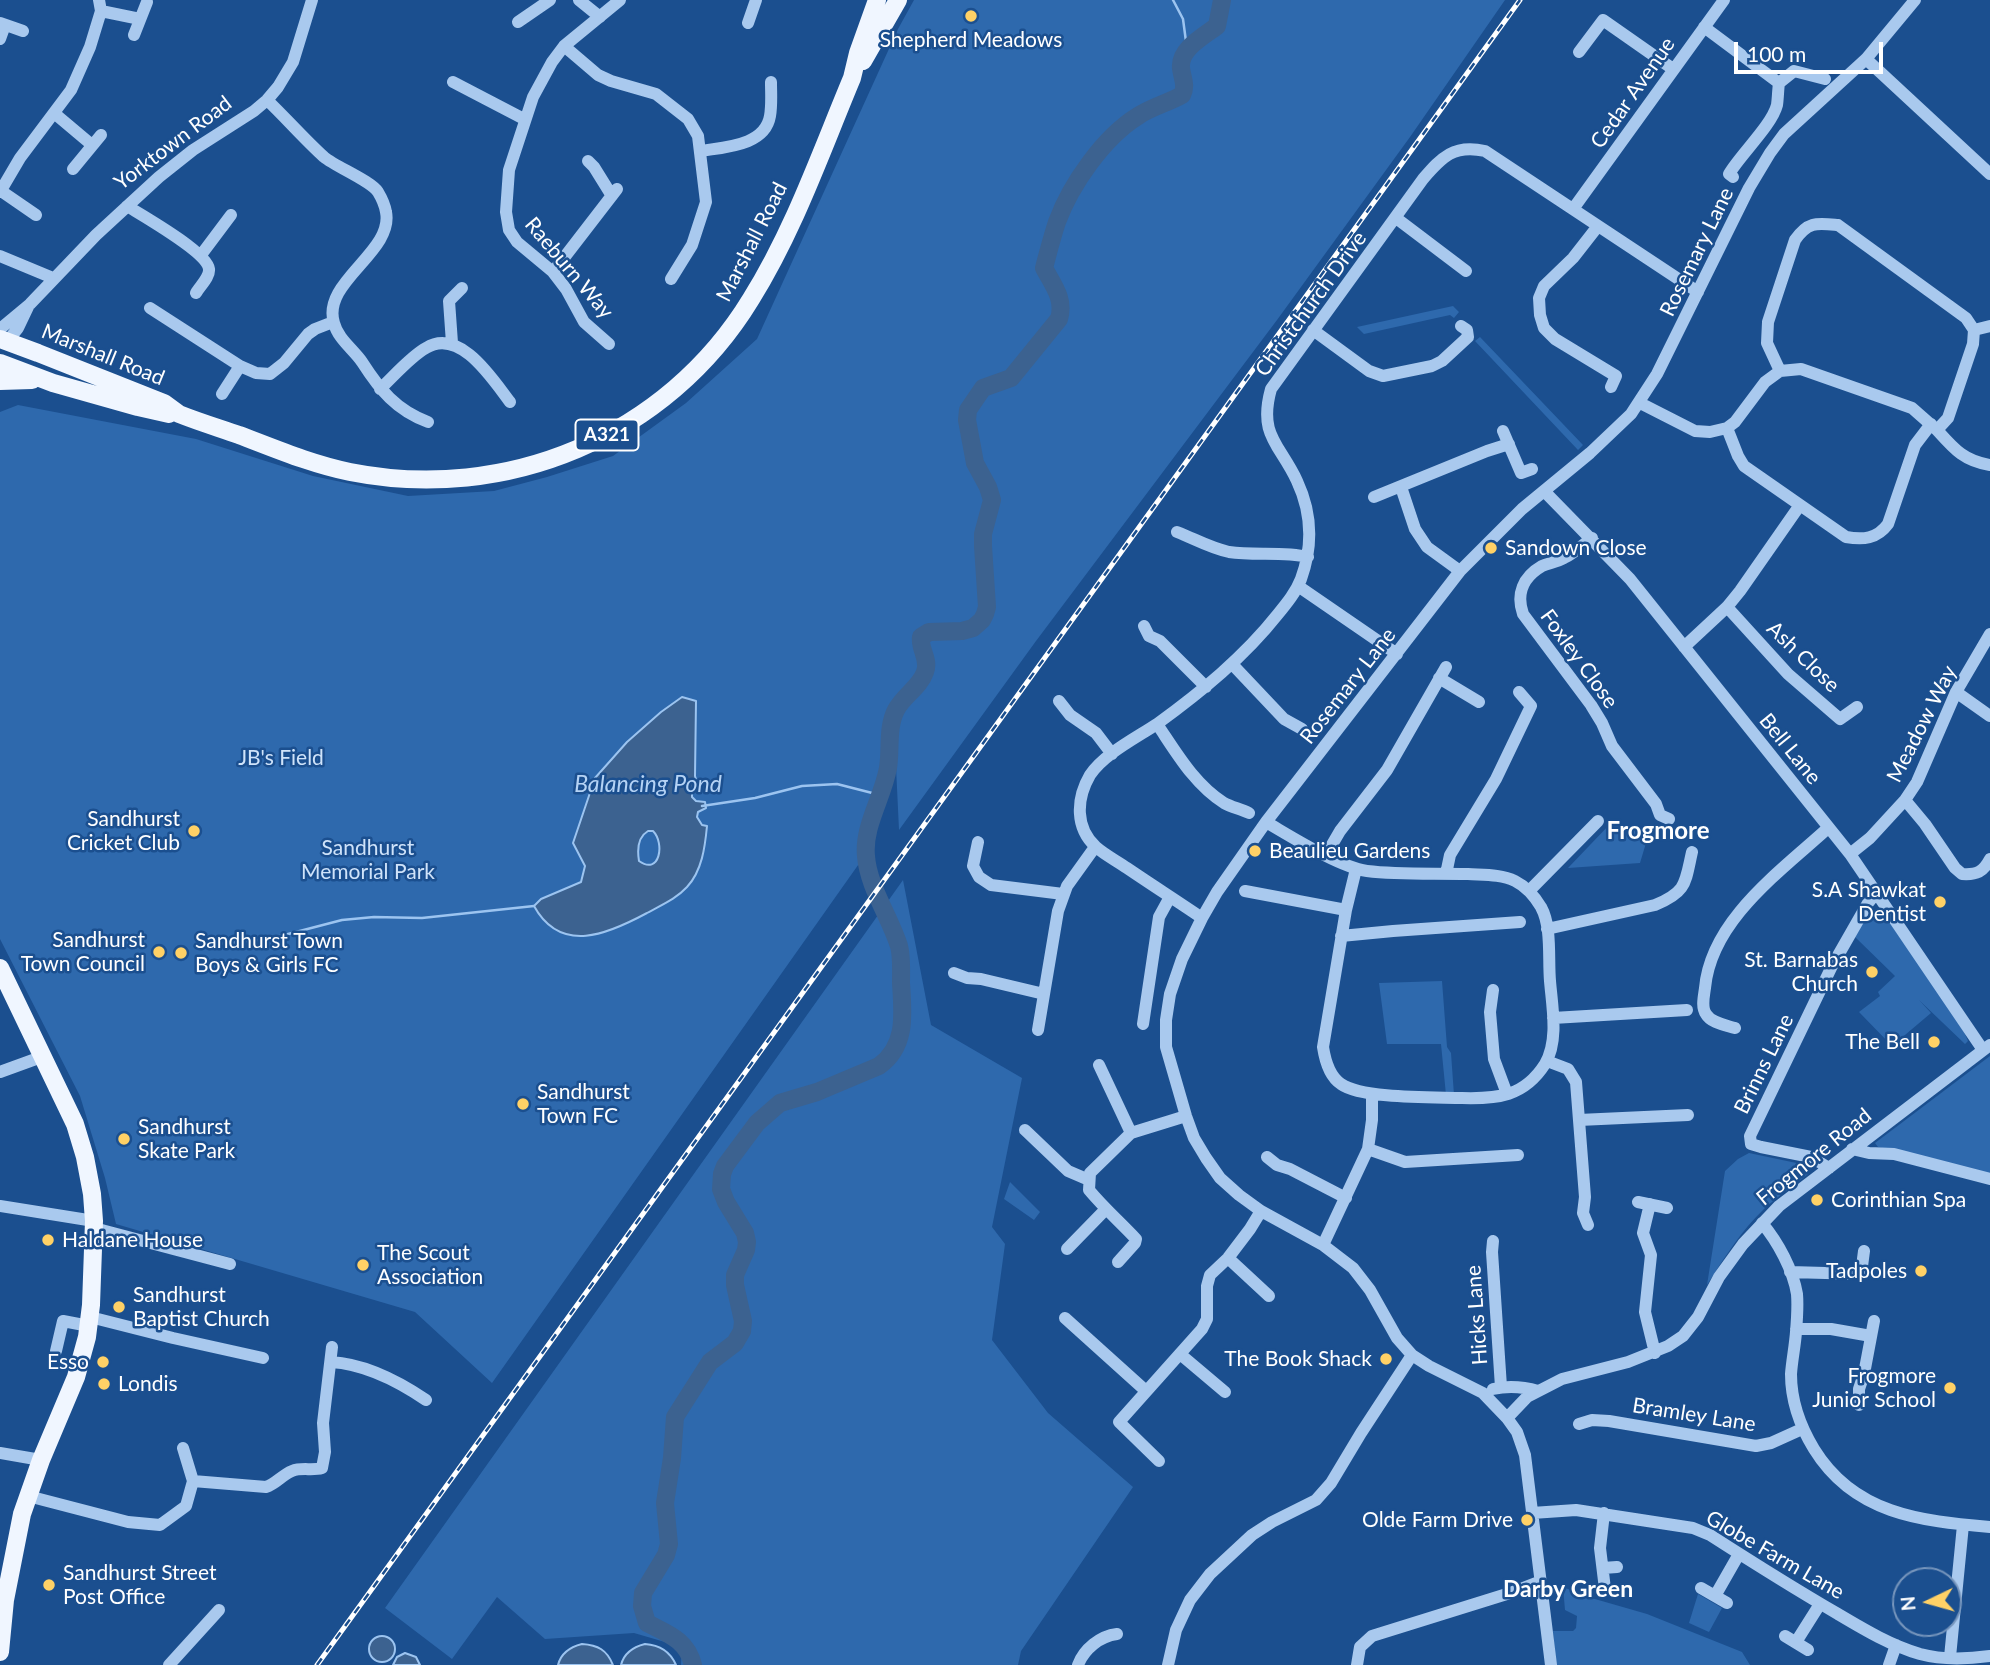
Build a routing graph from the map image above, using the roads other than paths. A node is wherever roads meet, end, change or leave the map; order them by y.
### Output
1 (312, 0) edge
2 (550, 0) edge
3 (579, 0) edge
4 (620, 0) edge
5 (756, 0) edge
6 (877, 0) edge
7 (898, 0) edge
8 (1724, 0) edge
9 (1915, 0) edge
10 (147, 2) edge
11 (100, 5) edge
12 (600, 17) junction
13 (140, 19) junction
14 (518, 22) dead end
15 (748, 23) dead end
16 (3, 24) edge
17 (1703, 27) junction
18 (23, 32) dead end
19 (134, 35) dead end
20 (0, 39) edge
21 (564, 46) junction
22 (1579, 52) dead end
23 (1866, 59) junction
24 (1673, 69) junction
25 (852, 78) junction
26 (1825, 79) dead end
27 (453, 82) dead end
28 (771, 82) dead end
29 (1779, 83) junction
30 (267, 100) junction
31 (54, 113) junction
32 (524, 119) junction
33 (101, 135) dead end
34 (92, 145) junction
35 (701, 151) junction
36 (588, 162) dead end
37 (73, 169) dead end
38 (1990, 174) edge
39 (1733, 177) dead end
40 (0, 192) edge
41 (127, 206) junction
42 (1573, 209) junction
43 (36, 215) dead end
44 (231, 215) dead end
45 (1396, 219) junction
46 (1598, 226) junction
47 (0, 256) edge
48 (201, 256) junction
49 (1466, 271) dead end
50 (553, 272) junction
51 (53, 278) junction
52 (671, 279) dead end
53 (462, 288) dead end
54 (1698, 292) junction
55 (196, 293) dead end
56 (150, 308) dead end
57 (333, 322) junction
58 (1461, 326) dead end
59 (1990, 326) edge
60 (1313, 330) junction
61 (1974, 330) junction
62 (2, 341) edge
63 (452, 343) junction
64 (610, 344) dead end
65 (0, 363) edge
66 (240, 366) junction
67 (1780, 371) junction
68 (0, 381) edge
69 (53, 383) junction
70 (1611, 387) dead end
71 (380, 388) junction
72 (222, 394) dead end
73 (1640, 403) junction
74 (494, 404) dead end
75 (179, 414) junction
76 (428, 422) dead end
77 (1934, 427) junction
78 (1727, 428) junction
79 (1990, 465) edge
80 (1532, 469) dead end
81 (1401, 486) junction
82 (1544, 491) junction
83 (1374, 497) dead end
84 (1800, 505) junction
85 (1177, 532) dead end
86 (1592, 538) junction
87 (1308, 557) junction
88 (1460, 571) junction
89 (1298, 586) junction
90 (1727, 607) junction
91 (1144, 626) dead end
92 (1990, 634) edge
93 (1684, 647) junction
94 (1397, 654) junction
95 (1232, 664) junction
96 (1206, 687) junction
97 (1519, 692) dead end
98 (1956, 692) junction
99 (1059, 701) dead end
100 (1479, 702) dead end
101 (1857, 707) dead end
102 (1990, 716) edge
103 (1157, 724) junction
104 (1302, 729) dead end
105 (1112, 754) junction
106 (1905, 800) junction
107 (1249, 813) dead end
108 (1669, 819) dead end
109 (1598, 821) dead end
110 (1266, 822) junction
111 (1828, 828) junction
112 (978, 842) dead end
113 (1096, 847) junction
114 (1692, 852) dead end
115 (1850, 854) junction
116 (1326, 855) junction
117 (1990, 859) edge
118 (1356, 869) junction
119 (1446, 874) junction
120 (1245, 891) dead end
121 (1529, 891) junction
122 (1877, 892) junction
123 (1063, 894) junction
124 (1170, 897) junction
125 (1346, 910) junction
126 (1202, 918) junction
127 (1520, 922) dead end
128 (1547, 929) junction
129 (1341, 936) junction
130 (0, 968) edge
131 (954, 973) dead end
132 (1493, 990) dead end
133 (1044, 994) junction
134 (1687, 1010) dead end
135 (1553, 1018) junction
136 (1143, 1024) dead end
137 (1734, 1028) dead end
138 (1038, 1030) dead end
139 (1986, 1047) edge
140 (44, 1056) junction
141 (1547, 1061) junction
142 (1099, 1065) dead end
143 (0, 1072) edge
144 (1372, 1094) junction
145 (1507, 1094) junction
146 (1688, 1115) dead end
147 (1186, 1116) junction
148 (1579, 1120) junction
149 (1025, 1130) dead end
150 (1131, 1133) junction
151 (1368, 1149) junction
152 (1852, 1149) junction
153 (1518, 1155) dead end
154 (1267, 1157) dead end
155 (1829, 1168) junction
156 (1990, 1179) edge
157 (1089, 1180) junction
158 (1346, 1198) junction
159 (0, 1206) edge
160 (1667, 1208) dead end
161 (1105, 1210) junction
162 (1261, 1211) junction
163 (1762, 1223) junction
164 (94, 1224) junction
165 (1588, 1226) dead end
166 (1493, 1241) dead end
167 (1323, 1245) junction
168 (1067, 1249) dead end
169 (1864, 1251) dead end
170 (1228, 1258) junction
171 (1118, 1262) dead end
172 (230, 1264) dead end
173 (1790, 1272) junction
174 (1269, 1296) dead end
175 (1065, 1318) dead end
176 (1874, 1321) dead end
177 (90, 1322) junction
178 (1796, 1329) junction
179 (1871, 1336) junction
180 (332, 1347) dead end
181 (56, 1352) dead end
182 (1655, 1353) junction
183 (1180, 1354) junction
184 (1412, 1355) junction
185 (263, 1358) dead end
186 (331, 1362) junction
187 (1501, 1387) junction
188 (1146, 1391) junction
189 (1538, 1391) junction
190 (1225, 1392) dead end
191 (1483, 1393) junction
192 (426, 1401) dead end
193 (1859, 1405) dead end
194 (1507, 1418) junction
195 (1578, 1424) dead end
196 (1802, 1429) junction
197 (183, 1448) dead end
198 (0, 1453) edge
199 (41, 1460) junction
200 (1158, 1461) dead end
201 (193, 1481) junction
202 (28, 1496) junction
203 (1532, 1513) junction
204 (1604, 1513) junction
205 (1963, 1525) junction
206 (1990, 1527) edge
207 (1739, 1554) junction
208 (1617, 1567) dead end
209 (1603, 1568) junction
210 (1541, 1581) junction
211 (1701, 1588) dead end
212 (1605, 1589) dead end
213 (1715, 1596) junction
214 (1727, 1603) dead end
215 (1820, 1604) junction
216 (219, 1610) dead end
217 (1117, 1634) dead end
218 (1896, 1646) junction
219 (1808, 1650) dead end
220 (0, 1652) edge
221 (1990, 1656) edge
222 (1950, 1657) junction
223 (169, 1665) edge
224 (1078, 1665) edge
225 (1168, 1665) edge
226 (1357, 1665) edge
227 (1551, 1665) edge
228 (1889, 1665) edge

1 - 30 street, Yorktown Road
2 - 14 street
3 - 12 street
4 - 12 street, Raeburn Way
5 - 15 street
6 - 25 main road, Marshall Road / A321
7 - 25 main road, Marshall Road / A321
8 - 17 street, Cedar Avenue
9 - 23 street, Rosemary Lane
10 - 13 street
11 - 13 street
11 - 31 street
12 - 21 street, Raeburn Way
13 - 19 street
16 - 18 street
16 - 20 street
17 - 24 street, Cedar Avenue
17 - 29 street
21 - 32 street, Raeburn Way
21 - 35 street
22 - 24 street
23 - 38 street
23 - 54 street, Rosemary Lane
24 - 42 street, Cedar Avenue
25 - 75 main road, Marshall Road / A321
26 - 29 street
27 - 32 street
28 - 35 street
29 - 39 street
30 - 41 street, Yorktown Road
30 - 57 street
31 - 34 street
31 - 40 street
32 - 50 street, Raeburn Way
33 - 34 street
34 - 37 street
35 - 52 street
36 - 50 street
40 - 43 street
41 - 48 street
41 - 51 street, Yorktown Road
42 - 45 street, Christchurch Drive
42 - 46 street, Christchurch Drive
44 - 48 street
45 - 49 street
45 - 60 street, Christchurch Drive
46 - 54 street, Christchurch Drive
46 - 70 street
47 - 51 street
48 - 55 street
50 - 64 street, Raeburn Way
51 - 62 street, Yorktown Road
53 - 63 street
54 - 73 street, Rosemary Lane
56 - 66 street
57 - 66 street
57 - 71 street
58 - 60 street
59 - 61 street
60 - 87 street, Christchurch Drive
61 - 67 street
61 - 77 street
62 - 75 main road, Marshall Road / A321
63 - 71 street
63 - 74 street
65 - 69 main road, Marshall Road / A321
66 - 72 street
67 - 77 street
67 - 78 street
68 - 69 main road
69 - 75 main road, Marshall Road / A321
71 - 76 street
73 - 78 street
73 - 82 street, Rosemary Lane
77 - 79 street
77 - 84 street
78 - 84 street
80 - 81 street
81 - 83 street
81 - 88 street
82 - 86 street, Bell Lane
82 - 88 street, Rosemary Lane
84 - 90 street
85 - 87 street
86 - 93 street, Bell Lane
86 - 108 street, Foxley Close
87 - 89 street, Christchurch Drive
88 - 94 street, Rosemary Lane
89 - 94 street
89 - 95 street, Christchurch Drive
90 - 93 street
90 - 101 street, Ash Close
91 - 96 street
92 - 98 street, Meadow Way
93 - 111 street, Bell Lane
94 - 110 street, Rosemary Lane
95 - 96 street, Christchurch Drive
95 - 104 street
96 - 103 street, Christchurch Drive
97 - 119 street
98 - 102 street
98 - 106 street, Meadow Way
99 - 105 street
100 - 116 street
103 - 105 street, Christchurch Drive
103 - 107 street
105 - 113 street, Christchurch Drive
106 - 115 street, Meadow Way
106 - 117 street
109 - 121 street
110 - 116 street
110 - 126 street, Rosemary Lane
111 - 115 street, Bell Lane
111 - 137 street
112 - 123 street
113 - 123 street
113 - 124 street, Christchurch Drive
114 - 128 street
115 - 122 street, Bell Lane
116 - 118 street
118 - 119 street
118 - 125 street
119 - 121 street
120 - 125 street
121 - 128 street
122 - 139 street, Bell Lane
122 - 155 street, Brinns Lane
123 - 133 street
124 - 126 street, Christchurch Drive
124 - 136 street
125 - 129 street
126 - 147 street, Rosemary Lane
127 - 129 street
128 - 135 street
129 - 144 street
130 - 140 main road
131 - 133 street
132 - 145 street
133 - 138 street
134 - 135 street
135 - 141 street
139 - 152 street, Frogmore Road
140 - 143 street
140 - 164 main road
141 - 145 street
141 - 148 street
142 - 150 street
144 - 145 street
144 - 151 street
146 - 148 street
147 - 150 street
147 - 162 street, Rosemary Lane
148 - 165 street
149 - 157 street
150 - 157 street
151 - 153 street
151 - 158 street
152 - 155 street, Frogmore Road
152 - 156 street
154 - 158 street
155 - 163 street, Frogmore Road
157 - 161 street
158 - 167 street
159 - 164 street
160 - 182 street
161 - 168 street
161 - 171 street
162 - 167 street, Rosemary Lane
162 - 170 street
163 - 173 street
163 - 182 street, Frogmore Road
164 - 172 street
164 - 177 main road
166 - 187 street, Hicks Lane
167 - 184 street, Rosemary Lane
169 - 173 street
170 - 174 street
170 - 183 street
173 - 178 street
175 - 188 street
176 - 179 street
177 - 181 street
177 - 185 street
177 - 199 main road
178 - 179 street
178 - 196 street
179 - 193 street
180 - 186 street
182 - 189 street, Frogmore Road
183 - 188 street
183 - 190 street
184 - 191 street, Rosemary Lane
184 - 225 street
186 - 192 street
186 - 201 street
187 - 189 street
187 - 191 street
188 - 200 street
189 - 194 street, Frogmore Road
191 - 194 street, Rosemary Lane
194 - 203 street, Rosemary Lane
195 - 196 street, Bramley Lane
196 - 205 street
197 - 201 street
198 - 199 street
199 - 202 main road
201 - 202 street
202 - 220 main road
203 - 204 street, Globe Farm Lane
203 - 210 street, Rosemary Lane
204 - 207 street, Globe Farm Lane
204 - 209 street
205 - 206 street
205 - 222 street
207 - 213 street
207 - 215 street, Globe Farm Lane
208 - 209 street
209 - 212 street
210 - 226 street
210 - 227 street, Rosemary Lane
211 - 213 street
213 - 214 street
215 - 218 street, Globe Farm Lane
215 - 219 street
216 - 223 street
217 - 224 street
218 - 222 street, Globe Farm Lane
218 - 228 street
221 - 222 street, Globe Farm Lane

